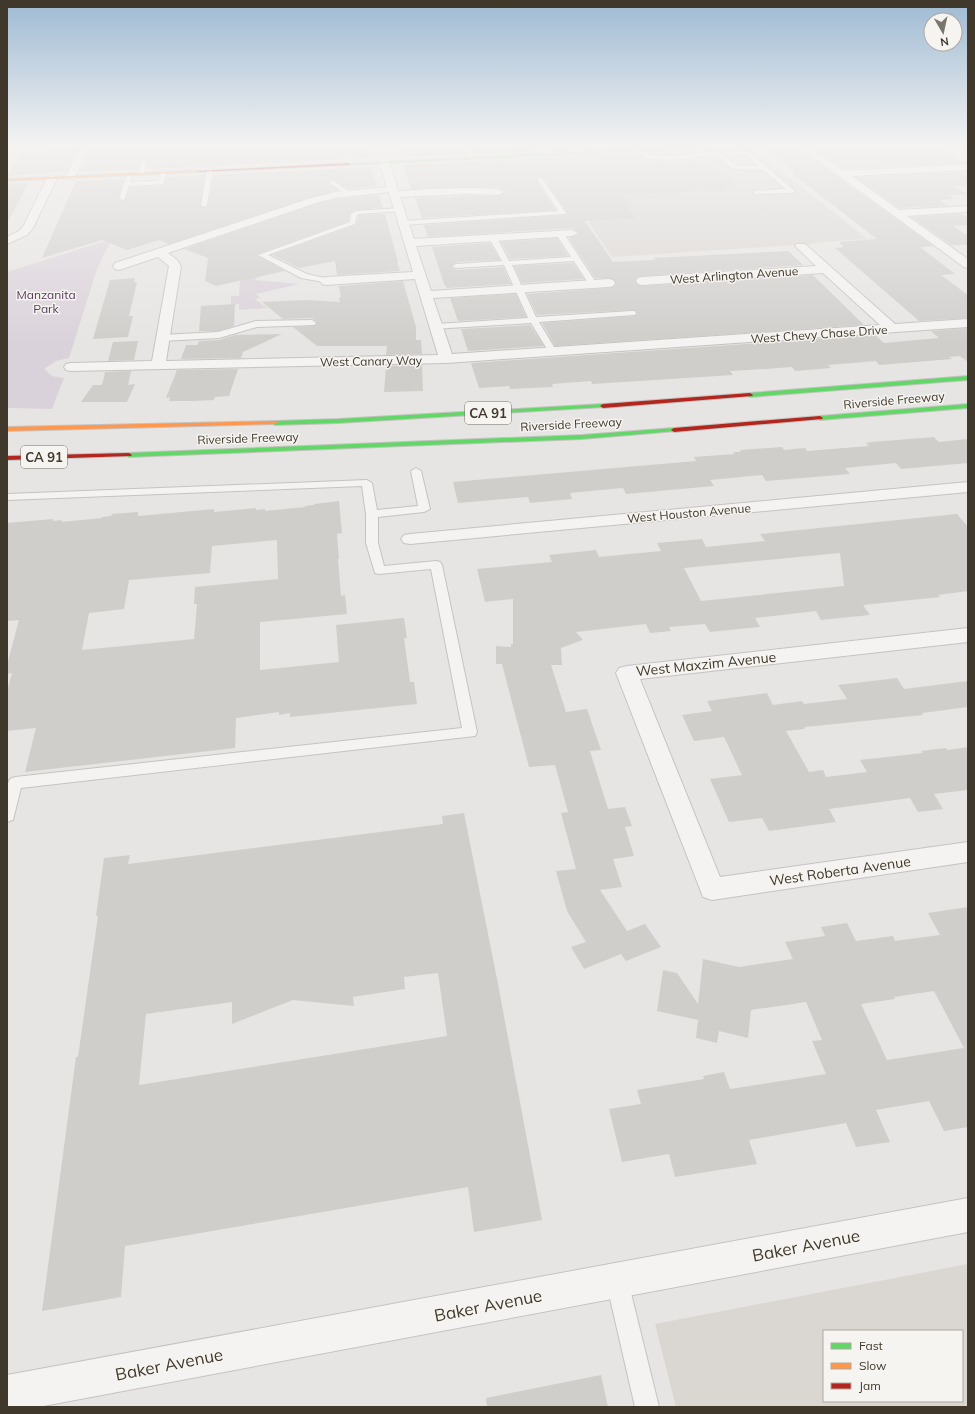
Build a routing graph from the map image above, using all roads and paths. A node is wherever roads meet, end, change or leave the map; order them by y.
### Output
1 (36, 212) edge
2 (280, 212) edge
3 (358, 212) edge
4 (400, 212) edge
5 (562, 212) edge
6 (915, 212) edge
7 (897, 213) joint
8 (403, 223) junction
9 (572, 233) dead end
10 (560, 234) junction
11 (493, 238) junction
12 (7, 241) edge
13 (410, 243) junction
14 (801, 246) dead end
15 (160, 254) junction
16 (576, 259) junction
17 (966, 261) edge
18 (507, 263) junction
19 (119, 266) dead end
20 (456, 266) dead end
21 (826, 269) junction
22 (420, 275) junction
23 (326, 281) joint
24 (642, 281) dead end
25 (610, 283) dead end
26 (593, 284) junction
27 (520, 289) junction
28 (426, 295) junction
29 (632, 313) dead end
30 (533, 320) junction
31 (312, 323) dead end
32 (968, 323) edge
33 (436, 327) junction
34 (892, 329) junction
35 (162, 338) junction
36 (670, 345) joint
37 (553, 352) junction
38 (446, 359) junction
39 (158, 365) junction
40 (71, 367) dead end
41 (968, 378) edge
42 (968, 406) edge
43 (7, 429) edge
44 (81, 457) junction
45 (7, 458) edge
46 (7, 461) edge
47 (416, 471) dead end
48 (968, 487) edge
49 (7, 497) edge
50 (372, 514) junction
51 (410, 539) dead end
52 (968, 635) edge
53 (11, 782) edge
54 (7, 816) edge
55 (968, 852) edge
56 (712, 889) joint
57 (968, 1215) edge
58 (617, 1281) junction
59 (7, 1394) edge
60 (647, 1407) edge

1 - 12 street
2 - 15 street
3 - 23 lane
4 - 8 street
5 - 8 lane
6 - 7 street
7 - 17 street
8 - 13 street
9 - 10 street
10 - 11 street
10 - 16 lane
11 - 13 street
11 - 18 lane
13 - 22 street
14 - 21 street
15 - 19 street
15 - 35 street
16 - 18 lane
16 - 26 lane
18 - 20 lane
18 - 27 lane
21 - 24 street, West Arlington Avenue
21 - 34 street
22 - 23 street
22 - 28 street
25 - 26 street
26 - 27 street
27 - 28 street
27 - 30 lane
28 - 33 street
29 - 30 lane
30 - 33 lane
30 - 37 lane
31 - 35 lane
32 - 34 street, West Chevy Chase Drive
33 - 38 street
34 - 36 street, West Chevy Chase Drive
35 - 39 street
36 - 37 street, West Canary Way
37 - 38 street, West Canary Way
38 - 39 street, West Canary Way
39 - 40 street, West Canary Way
41 - 43 main road, Riverside Freeway / CA 91
42 - 44 main road, Riverside Freeway / CA 91
44 - 45 main road, Riverside Freeway / CA 91
44 - 46 main road
47 - 50 lane
48 - 51 street, West Houston Avenue
49 - 50 lane
50 - 53 lane
52 - 56 street, West Maxzim Avenue
53 - 54 lane
55 - 56 street, West Roberta Avenue
57 - 58 street, Baker Avenue
58 - 59 street, Baker Avenue
58 - 60 lane

